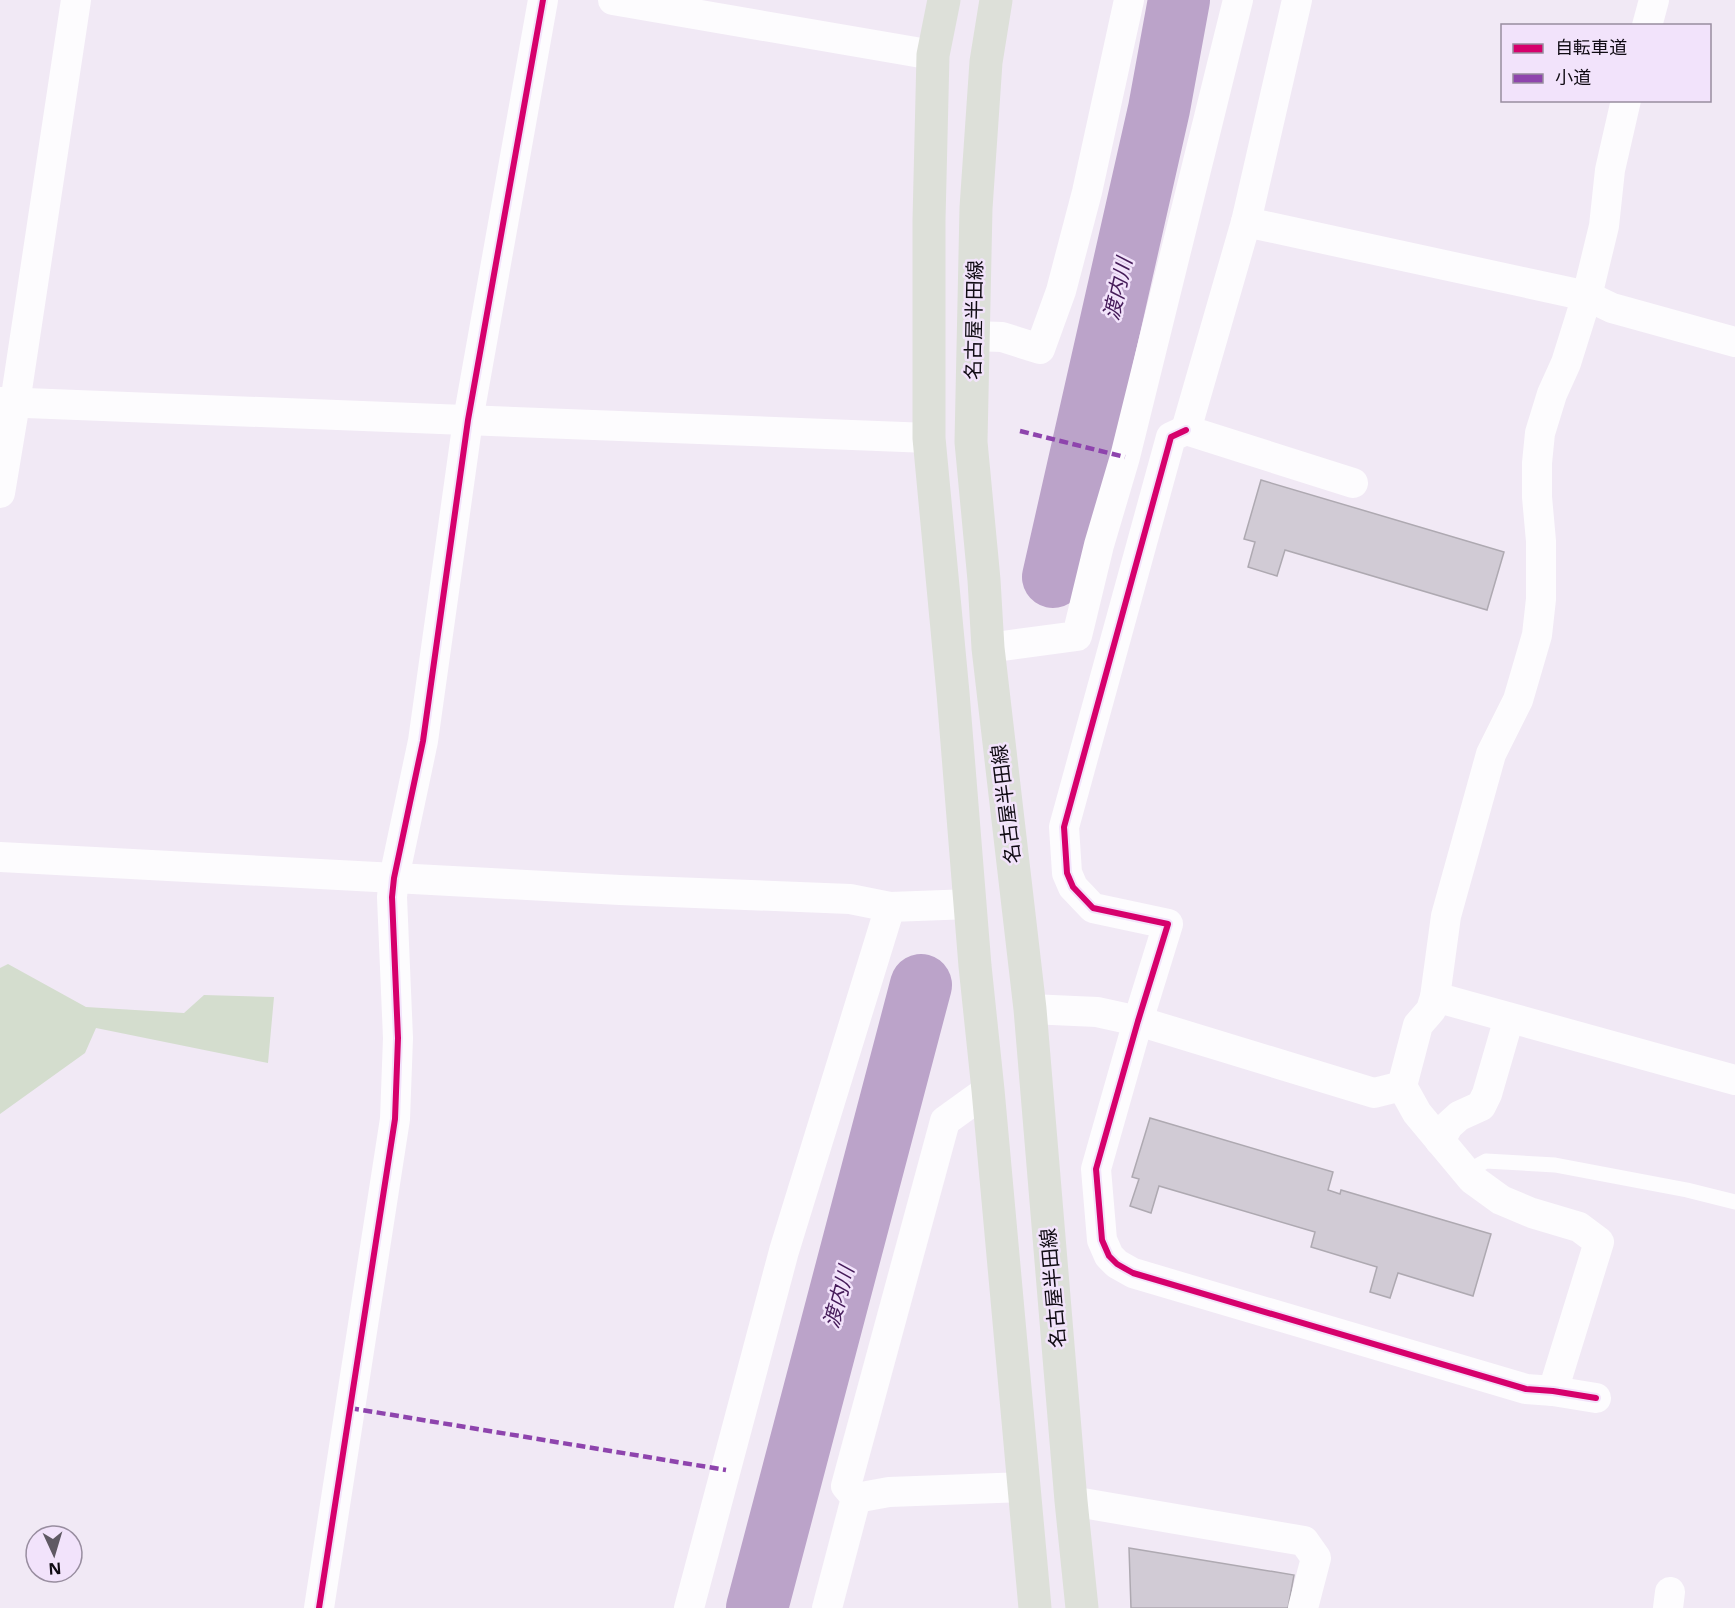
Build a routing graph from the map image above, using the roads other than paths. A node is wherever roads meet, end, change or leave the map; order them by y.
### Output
1 (76, 0) edge
2 (543, 0) edge
3 (613, 0) edge
4 (944, 0) edge
5 (996, 0) edge
6 (1129, 0) edge
7 (1238, 0) edge
8 (1297, 0) edge
9 (1654, 0) edge
10 (1648, 24) edge
11 (933, 55) junction
12 (1626, 102) edge
13 (1246, 222) junction
14 (1587, 296) junction
15 (974, 336) junction
16 (1735, 342) edge
17 (8, 403) edge
18 (468, 420) junction
19 (1186, 430) junction
20 (928, 438) junction
21 (1353, 483) dead end
22 (0, 493) edge
23 (988, 648) junction
24 (0, 857) edge
25 (394, 878) junction
26 (971, 904) junction
27 (890, 907) junction
28 (1435, 997) junction
29 (1030, 1009) junction
30 (1509, 1018) junction
31 (1138, 1021) junction
32 (1735, 1080) edge
33 (1402, 1086) junction
34 (988, 1090) junction
35 (1440, 1141) junction
36 (1466, 1172) junction
37 (1735, 1202) edge
38 (1553, 1391) junction
39 (1596, 1398) dead end
40 (1024, 1487) junction
41 (856, 1498) junction
42 (1071, 1501) junction
43 (319, 1608) edge
44 (689, 1608) edge
45 (827, 1608) edge
46 (1035, 1608) edge
47 (1082, 1608) edge
48 (1303, 1608) edge

1 - 17 street
2 - 18 street
3 - 11 street
4 - 11 main road, 名古屋半田線
5 - 15 main road, 名古屋半田線
6 - 15 street
7 - 23 street
8 - 13 street
9 - 10 street
11 - 20 main road, 名古屋半田線
12 - 14 street
13 - 14 street
13 - 19 street
14 - 16 street
14 - 28 street
15 - 23 main road, 名古屋半田線
17 - 18 street
17 - 22 street
18 - 20 street
18 - 25 street
19 - 21 street
19 - 31 street
20 - 26 main road, 名古屋半田線
23 - 29 main road, 名古屋半田線
24 - 25 street
25 - 27 street
25 - 43 street
26 - 27 street
26 - 34 main road, 名古屋半田線
27 - 44 street
28 - 30 street
28 - 33 street
29 - 31 street
29 - 42 main road, 名古屋半田線
30 - 32 street
30 - 35 street
31 - 33 street
31 - 38 street
33 - 35 street
34 - 40 main road, 名古屋半田線
34 - 41 street
35 - 36 street
36 - 37 lane
36 - 38 street
38 - 39 street
40 - 41 street
40 - 46 main road, 名古屋半田線
41 - 45 street
42 - 47 main road, 名古屋半田線
42 - 48 street

